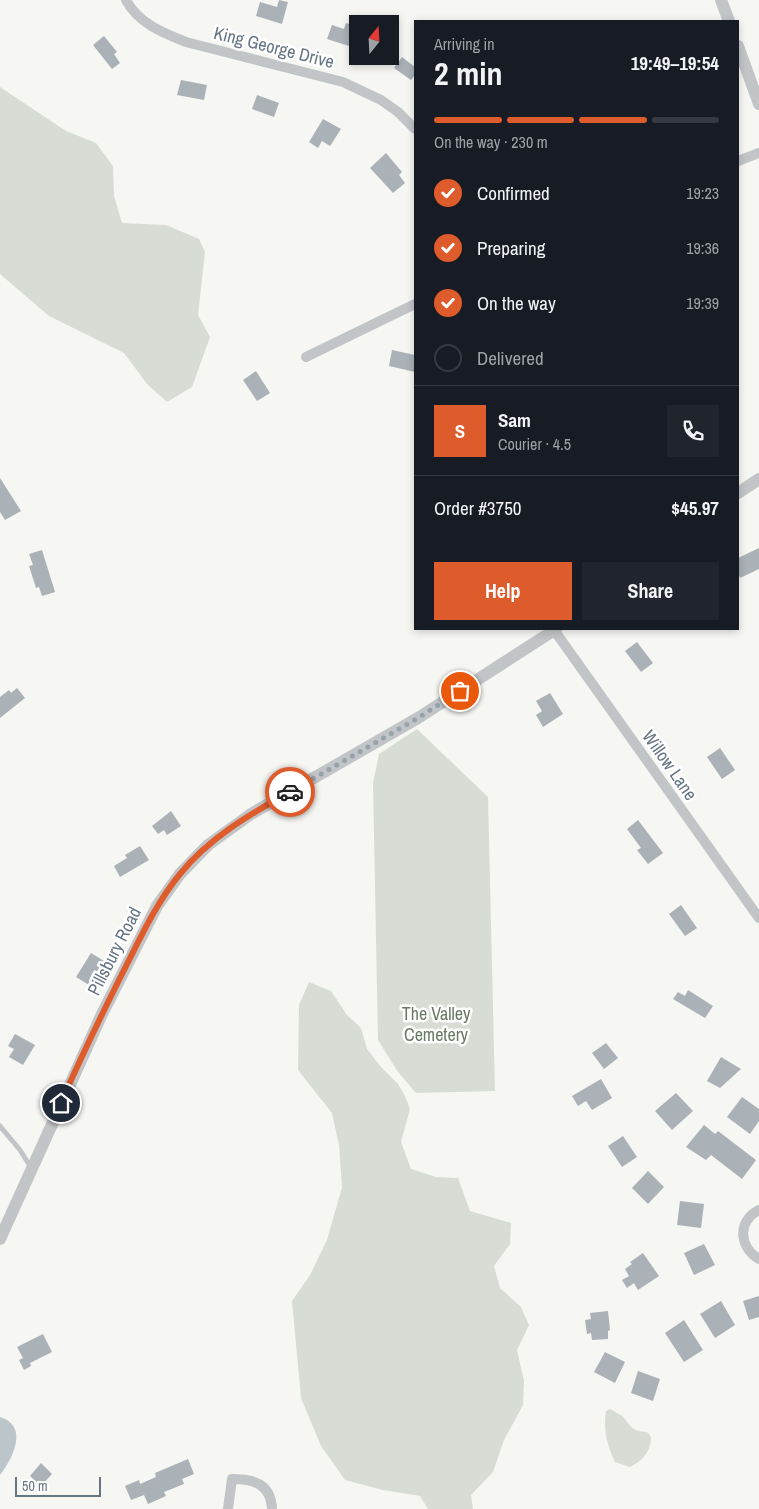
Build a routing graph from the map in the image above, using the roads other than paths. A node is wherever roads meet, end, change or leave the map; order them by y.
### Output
1 (126, 0) edge
2 (721, 0) edge
3 (728, 20) edge
4 (739, 49) edge
5 (759, 104) edge
6 (414, 128) edge
7 (759, 153) edge
8 (739, 161) edge
9 (414, 304) edge
10 (306, 357) dead end
11 (759, 479) edge
12 (739, 493) edge
13 (553, 630) edge
14 (556, 630) edge
15 (759, 918) edge
16 (0, 1126) edge
17 (32, 1169) junction
18 (759, 1210) edge
19 (0, 1239) edge
20 (759, 1259) edge
21 (228, 1509) edge
22 (272, 1509) edge

1 - 6 street, King George Drive
2 - 3 street
4 - 5 street
7 - 8 street
9 - 10 street
11 - 12 street
13 - 17 street, Pillsbury Road
14 - 15 street, Willow Lane
16 - 17 lane
17 - 19 street, Pillsbury Road
18 - 20 street
21 - 22 street

